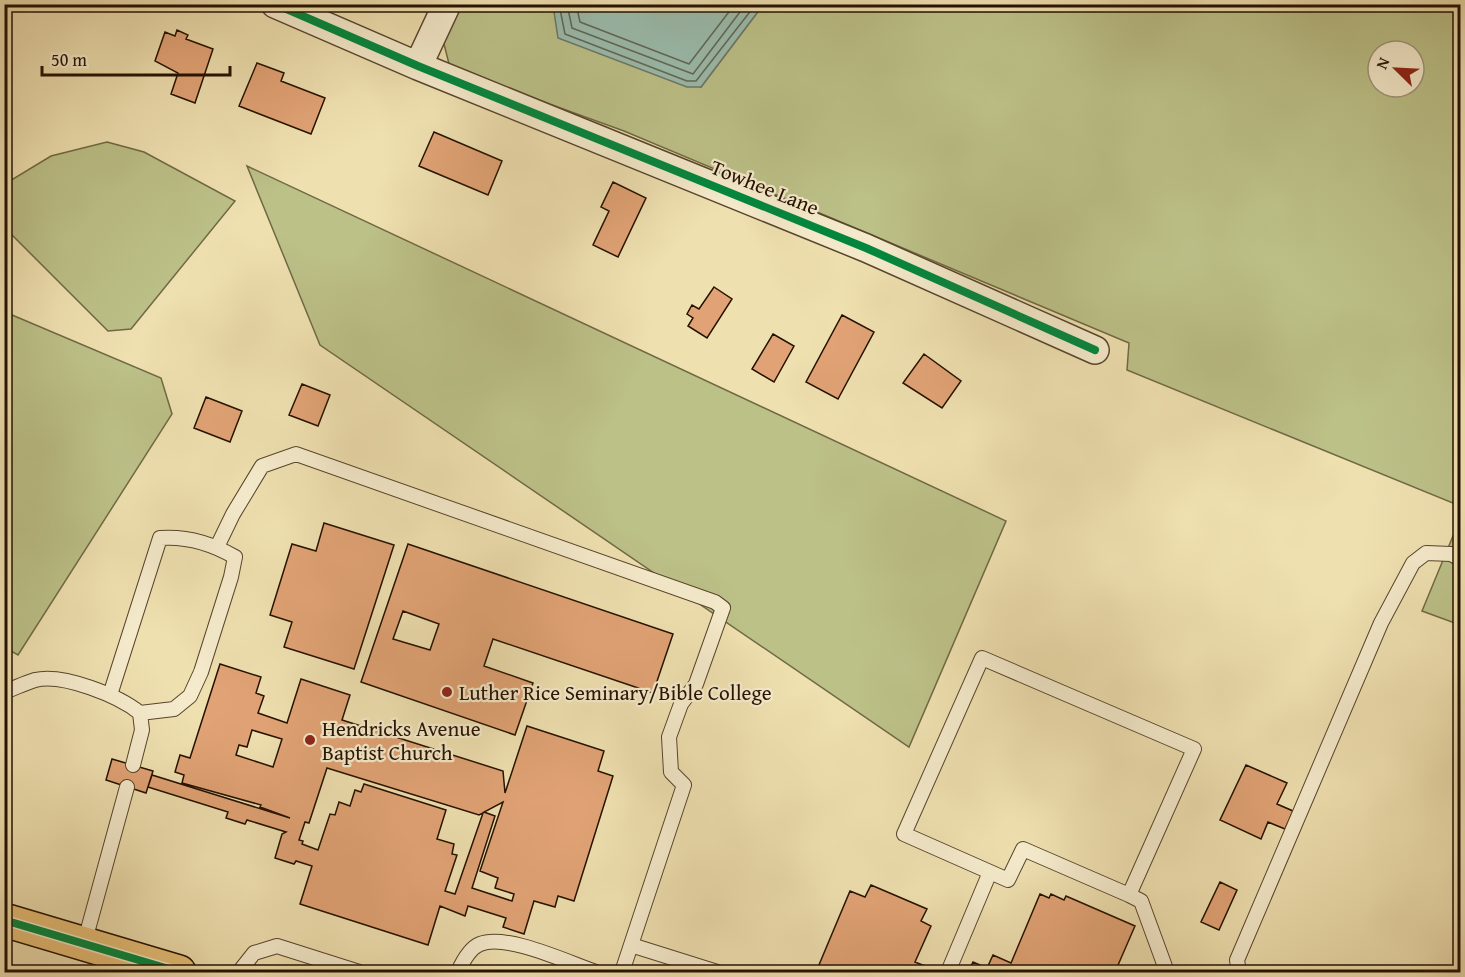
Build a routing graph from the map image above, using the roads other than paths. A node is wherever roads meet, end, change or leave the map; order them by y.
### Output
1 (275, 4) edge
2 (447, 4) edge
3 (418, 66) junction
4 (1095, 350) dead end
5 (217, 547) junction
6 (1461, 559) edge
7 (4, 692) edge
8 (110, 695) junction
9 (140, 713) junction
10 (133, 765) dead end
11 (127, 787) dead end
12 (990, 872) junction
13 (1129, 895) junction
14 (4, 920) edge
15 (84, 944) junction
16 (631, 945) junction
17 (179, 972) edge
18 (239, 972) edge
19 (358, 972) edge
20 (458, 972) edge
21 (596, 972) edge
22 (622, 972) edge
23 (717, 972) edge
24 (948, 972) edge
25 (1167, 972) edge
26 (1239, 972) edge

1 - 3 street, Towhee Lane
2 - 3 street
3 - 4 street, Towhee Lane
5 - 8 lane
5 - 9 lane
5 - 16 lane
6 - 26 lane
7 - 8 lane
8 - 9 lane
9 - 10 lane
11 - 15 lane
12 - 13 lane
12 - 13 lane
12 - 24 lane
13 - 25 lane
14 - 15 main road
15 - 17 main road
16 - 22 lane
16 - 23 lane
18 - 19 lane
20 - 21 lane

